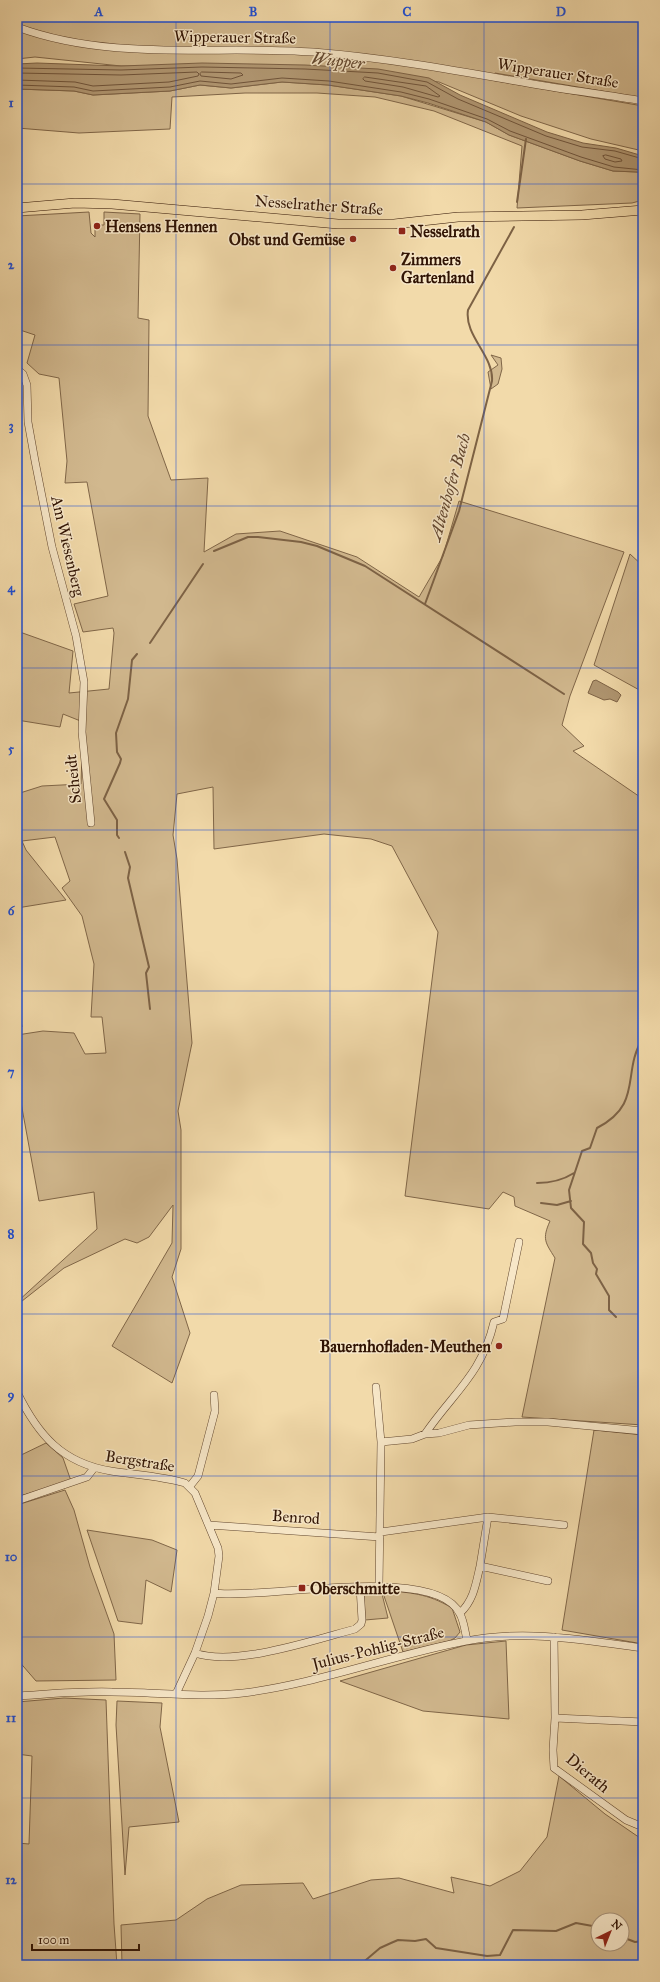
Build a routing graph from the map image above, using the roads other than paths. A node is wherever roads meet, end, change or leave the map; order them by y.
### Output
1 (17, 27) edge
2 (643, 101) edge
3 (17, 208) edge
4 (643, 210) edge
5 (17, 370) edge
6 (82, 732) joint
7 (91, 823) dead end
8 (519, 1242) dead end
9 (376, 1387) dead end
10 (17, 1392) edge
11 (214, 1395) dead end
12 (643, 1430) edge
13 (425, 1434) junction
14 (381, 1442) junction
15 (94, 1468) junction
16 (190, 1486) junction
17 (17, 1501) edge
18 (488, 1517) junction
19 (209, 1525) junction
20 (564, 1525) dead end
21 (381, 1534) junction
22 (480, 1566) junction
23 (548, 1581) dead end
24 (379, 1586) junction
25 (360, 1587) junction
26 (214, 1593) junction
27 (460, 1613) junction
28 (554, 1638) junction
29 (467, 1640) junction
30 (643, 1648) edge
31 (195, 1653) junction
32 (176, 1694) junction
33 (17, 1696) edge
34 (555, 1718) junction
35 (643, 1722) edge
36 (643, 1824) edge

1 - 2 street, Wipperauer Straße
3 - 4 main road, Nesselrather Straße
5 - 6 street, Am Wiesenberg
6 - 7 street, Scheidt
8 - 13 street
9 - 14 street
10 - 15 street, Bergstraße
11 - 16 street
12 - 13 street
13 - 14 street
14 - 21 street
15 - 16 street, Bergstraße
15 - 17 street
16 - 19 street, Bergstraße
18 - 20 street
18 - 21 street
18 - 22 street
19 - 21 street, Benrod
19 - 26 street, Bergstraße
21 - 24 street
22 - 23 street
22 - 27 street
24 - 25 street
24 - 27 street
25 - 26 street
25 - 31 street
26 - 31 street, Bergstraße
27 - 29 street
28 - 29 street, Julius-Pohlig-Straße
28 - 30 street, Julius-Pohlig-Straße
28 - 34 street, Dierath
29 - 32 street, Julius-Pohlig-Straße
31 - 32 street, Bergstraße
32 - 33 street, Julius-Pohlig-Straße
34 - 35 street
34 - 36 street, Dierath

